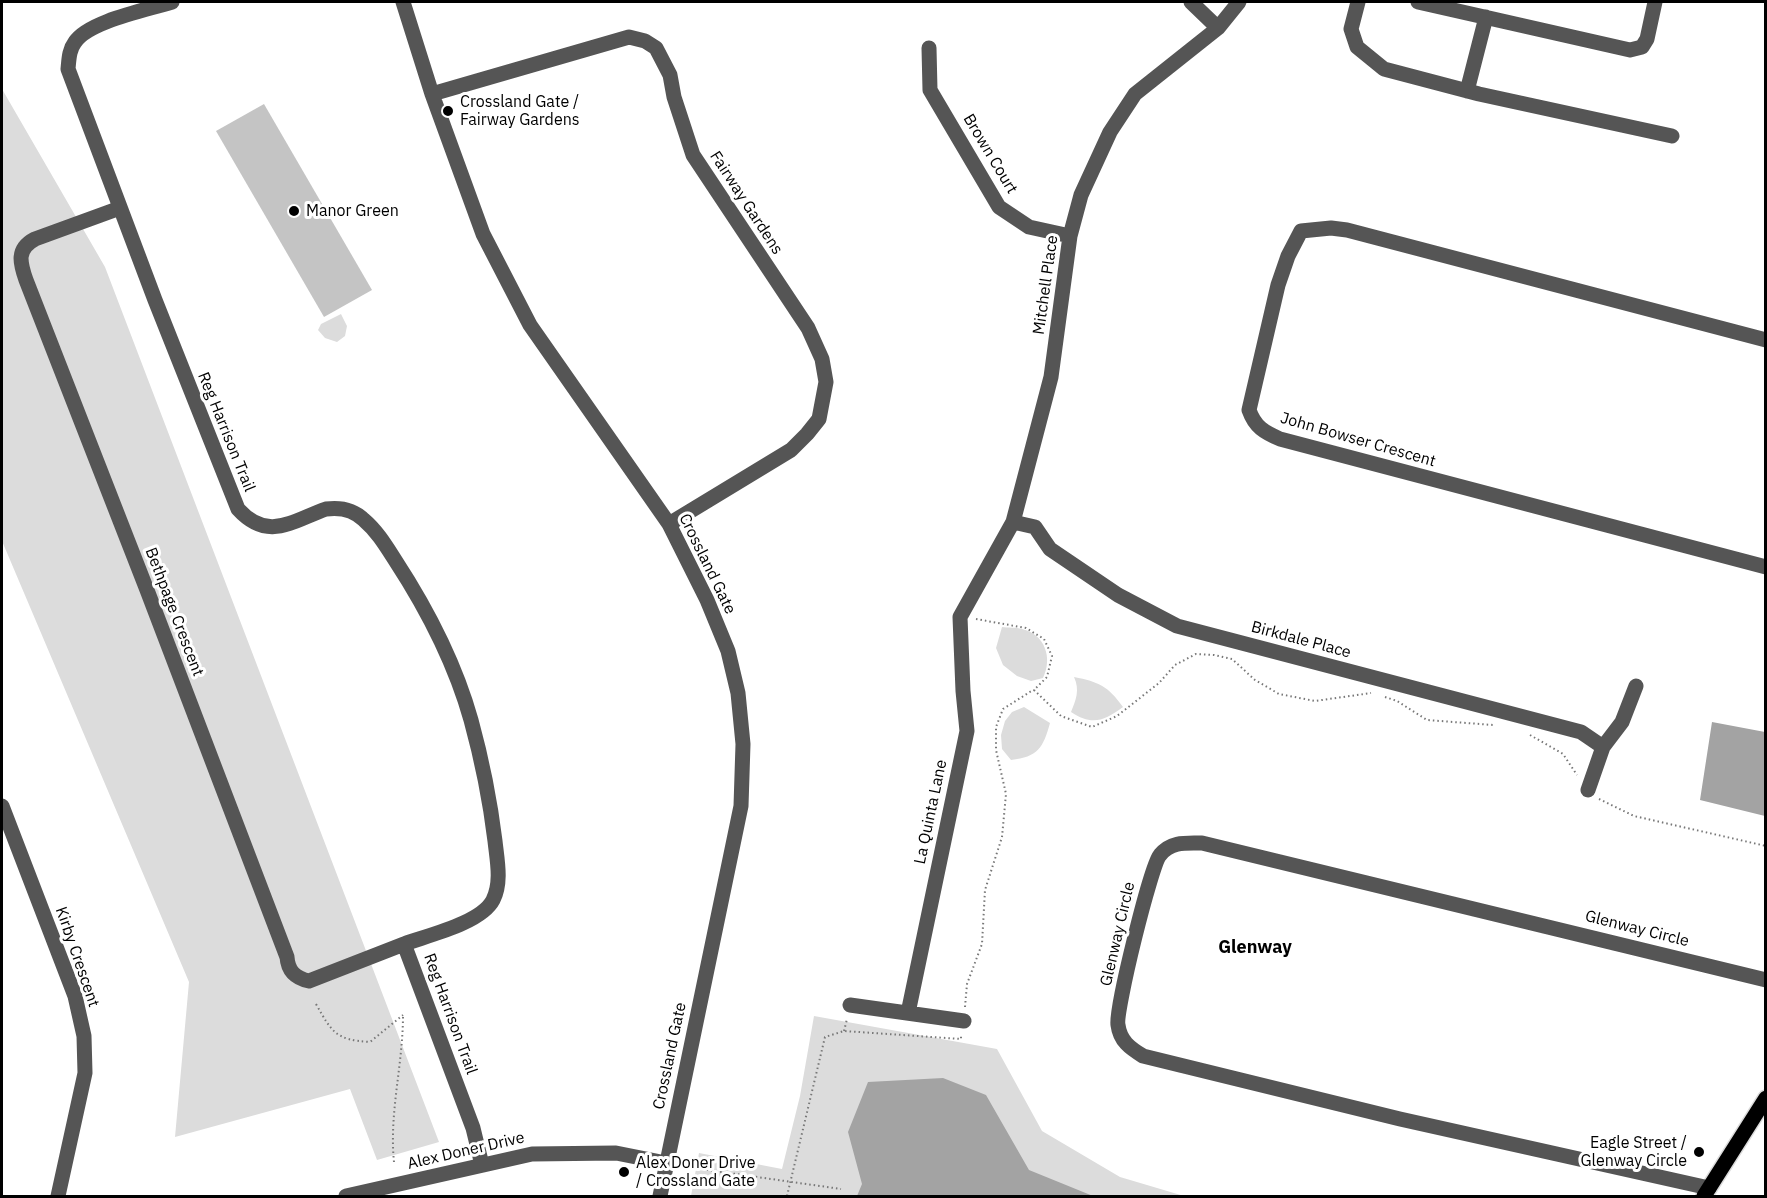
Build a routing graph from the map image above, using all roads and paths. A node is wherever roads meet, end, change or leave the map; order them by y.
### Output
1 (172, 2) edge
2 (403, 2) edge
3 (1191, 2) edge
4 (1239, 2) edge
5 (1358, 2) edge
6 (1418, 2) edge
7 (1655, 2) edge
8 (1486, 17) junction
9 (1218, 28) junction
10 (929, 48) dead end
11 (1467, 91) junction
12 (432, 94) junction
13 (1672, 136) dead end
14 (120, 208) junction
15 (1070, 236) junction
16 (1766, 340) edge
17 (1013, 522) junction
18 (669, 524) junction
19 (1766, 567) edge
20 (960, 617) junction
21 (1636, 686) dead end
22 (1034, 690) junction
23 (1372, 693) dead end
24 (1381, 696) dead end
25 (1497, 726) dead end
26 (1530, 735) dead end
27 (1603, 747) junction
28 (1588, 790) junction
29 (2, 806) edge
30 (1766, 846) edge
31 (404, 944) junction
32 (1766, 980) edge
33 (316, 1004) dead end
34 (850, 1005) dead end
35 (908, 1013) junction
36 (964, 1021) junction
37 (1766, 1098) edge
38 (394, 1162) dead end
39 (666, 1163) junction
40 (482, 1165) junction
41 (791, 1182) junction
42 (841, 1189) dead end
43 (408, 1190) edge
44 (1707, 1192) edge
45 (58, 1197) edge
46 (346, 1197) edge
47 (660, 1197) edge
48 (787, 1197) edge

1 - 14 street, Reg Harrison Trail
2 - 12 street, Crossland Gate
3 - 9 street
4 - 9 street, Mitchell Place
5 - 11 street
6 - 8 street
7 - 8 street
8 - 11 street
9 - 15 street, Mitchell Place
10 - 15 street, Brown Court
11 - 13 street
12 - 18 street, Crossland Gate
12 - 18 street, Fairway Gardens
14 - 31 street, Reg Harrison Trail
14 - 31 street, Bethpage Crescent
15 - 17 street, Mitchell Place
16 - 19 street, John Bowser Crescent
17 - 20 street, Mitchell Place
17 - 27 street, Birkdale Place
18 - 39 street, Crossland Gate
20 - 22 path
20 - 35 street, La Quinta Lane
21 - 27 street
22 - 23 path
22 - 36 path
24 - 25 path
26 - 28 path
27 - 28 street
28 - 30 path
29 - 45 street, Kirby Crescent
31 - 40 street, Reg Harrison Trail
32 - 44 street, Glenway Circle
33 - 38 path
34 - 35 street
35 - 36 street
36 - 41 path
37 - 44 main road
39 - 40 street, Alex Doner Drive
39 - 41 path
39 - 47 street, Crossland Gate
40 - 43 street, Alex Doner Drive
41 - 42 path
41 - 48 path
43 - 46 street, Alex Doner Drive

